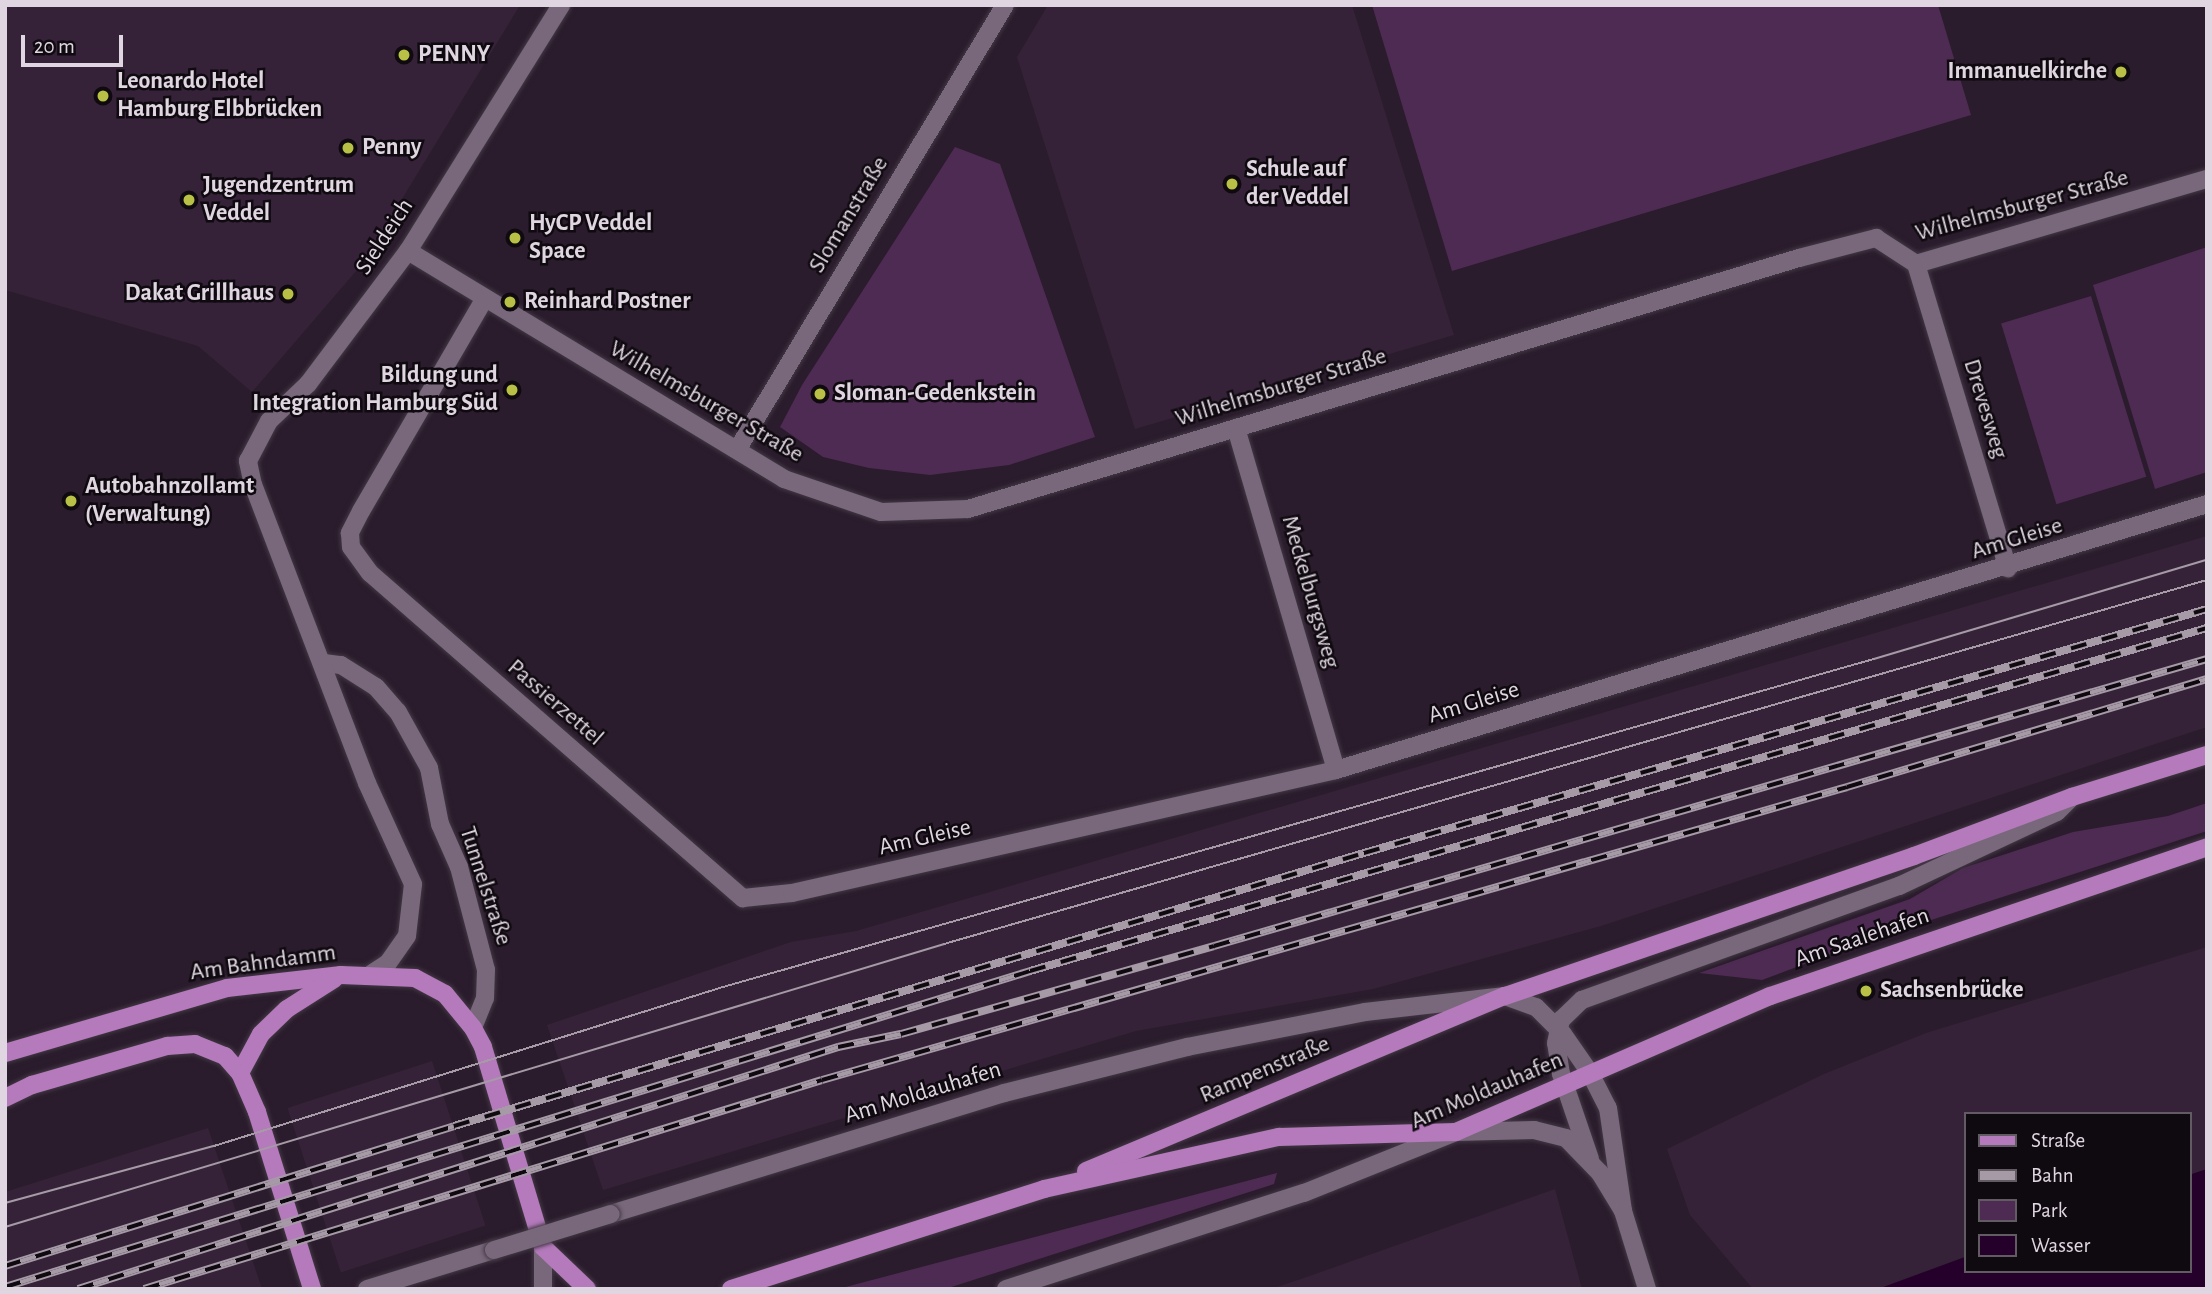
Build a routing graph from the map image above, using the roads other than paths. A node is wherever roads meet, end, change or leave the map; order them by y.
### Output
1 (561, 5) edge
2 (1005, 5) edge
3 (2207, 179) edge
4 (408, 251) junction
5 (1916, 264) junction
6 (485, 298) junction
7 (1236, 428) junction
8 (737, 450) junction
9 (2207, 504) edge
10 (2008, 568) junction
11 (324, 663) junction
12 (2207, 755) edge
13 (1336, 770) junction
14 (2073, 797) junction
15 (2207, 847) edge
16 (743, 898) joint
17 (371, 974) junction
18 (341, 975) junction
19 (1505, 996) junction
20 (473, 1028) junction
21 (1558, 1029) junction
22 (5, 1053) edge
23 (240, 1073) junction
24 (1590, 1073) junction
25 (1564, 1085) junction
26 (5, 1098) edge
27 (1456, 1132) junction
28 (1591, 1162) junction
29 (1044, 1189) junction
30 (1623, 1211) junction
31 (543, 1247) junction
32 (312, 1289) edge
33 (367, 1289) edge
34 (544, 1289) edge
35 (587, 1289) edge
36 (731, 1289) edge
37 (1006, 1289) edge
38 (1647, 1289) edge

1 - 4 street, Sieldeich
2 - 8 street, Slomanstraße
3 - 5 street, Wilhelmsburger Straße
4 - 6 street, Wilhelmsburger Straße
4 - 11 street, Sieldeich
5 - 7 street, Wilhelmsburger Straße
5 - 10 street, Drevesweg
6 - 8 street, Wilhelmsburger Straße
6 - 16 street, Passierzettel
7 - 8 street, Wilhelmsburger Straße
7 - 13 street, Meckelburgsweg
9 - 10 street, Am Gleise
10 - 13 street, Am Gleise
11 - 17 street
11 - 20 street, Tunnelstraße
12 - 14 main road, Am Saalehafen
13 - 16 street, Am Gleise
14 - 19 main road, Am Saalehafen
14 - 21 street, Am Saalehafen
15 - 24 main road, Am Saalehafen
17 - 18 main road, Am Bahndamm
17 - 20 main road, Am Bahndamm
18 - 22 main road, Am Bahndamm
18 - 23 main road
19 - 21 street
19 - 29 main road, Rampenstraße
19 - 33 street, Am Moldauhafen, bridge
20 - 31 main road
21 - 24 street
21 - 25 street
23 - 26 main road
23 - 32 main road
24 - 25 main road, Am Moldauhafen
24 - 30 street
25 - 27 main road, Am Moldauhafen
25 - 28 street
27 - 28 street
27 - 29 main road, Rampenstraße
27 - 37 street, Am Moldauhafen
28 - 30 street
29 - 36 main road, Rampenstraße
30 - 38 street
31 - 34 street
31 - 35 main road

